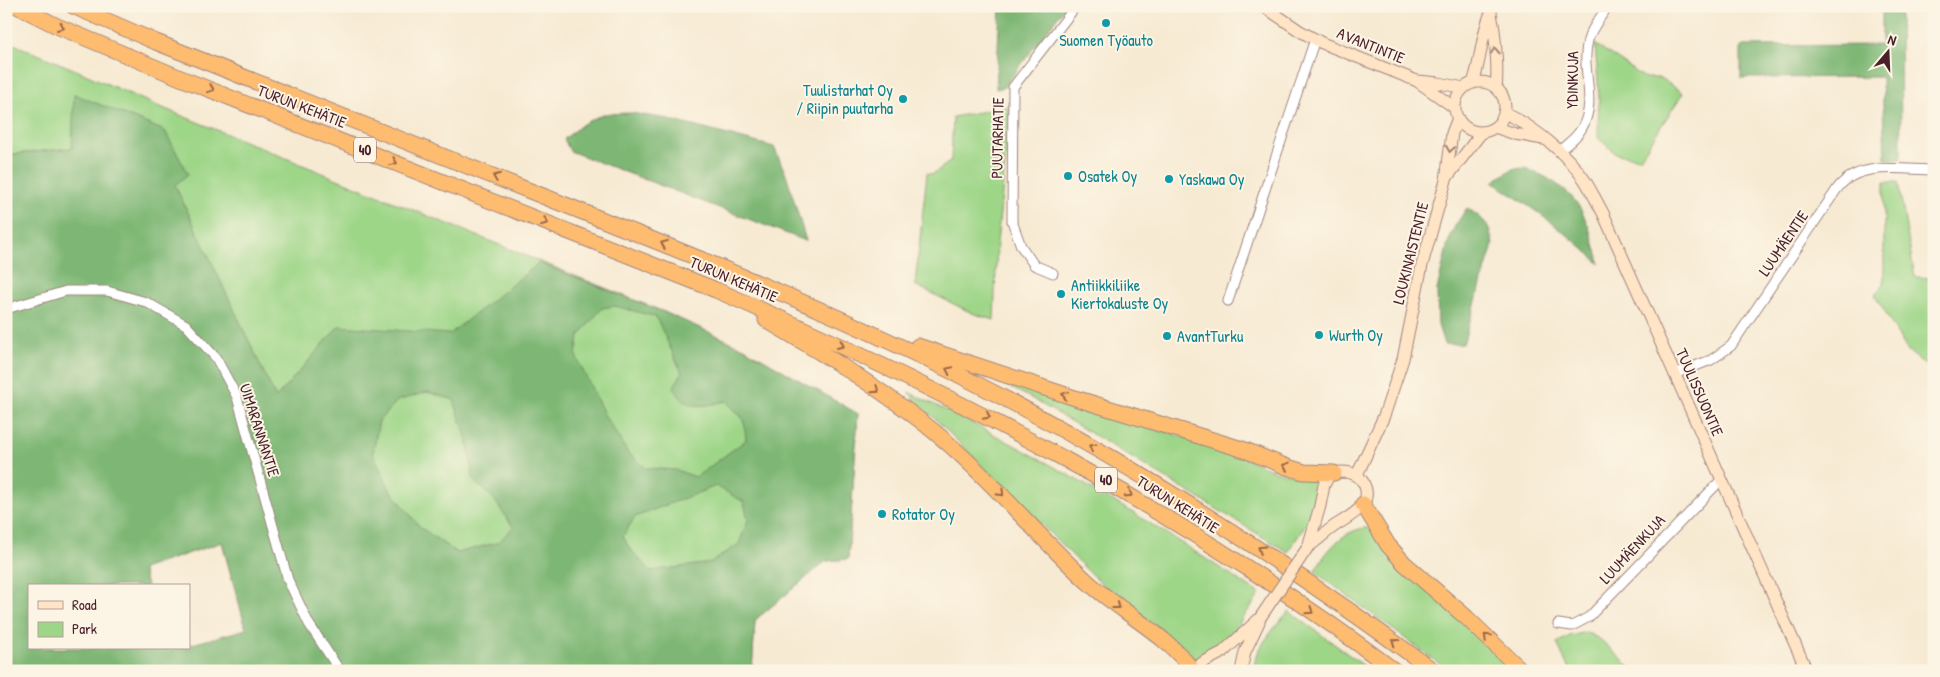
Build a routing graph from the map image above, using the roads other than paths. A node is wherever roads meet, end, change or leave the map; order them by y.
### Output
1 (16, 6) edge
2 (73, 6) edge
3 (1076, 6) edge
4 (1263, 6) edge
5 (1608, 6) edge
6 (1491, 11) edge
7 (1315, 39) junction
8 (1416, 81) junction
9 (1468, 85) junction
10 (1496, 88) junction
11 (1504, 112) junction
12 (1456, 113) junction
13 (1495, 127) junction
14 (1482, 132) junction
15 (1544, 139) junction
16 (1560, 150) junction
17 (1934, 170) edge
18 (1446, 180) junction
19 (1053, 273) dead end
20 (716, 290) junction
21 (1228, 301) dead end
22 (6, 308) edge
23 (854, 324) junction
24 (1674, 374) junction
25 (1334, 473) junction
26 (1357, 475) junction
27 (1722, 479) junction
28 (1363, 504) junction
29 (1308, 546) junction
30 (1260, 618) junction
31 (1558, 624) dead end
32 (340, 671) edge
33 (1194, 671) edge
34 (1241, 671) edge
35 (1395, 671) edge
36 (1434, 671) edge
37 (1522, 671) edge
38 (1807, 671) edge

1 -> 20 highway, TURUN KEHÄTIE / 40
23 -> 2 highway, TURUN KEHÄTIE / 40
3 - 19 street, PUUTARHATIE
4 - 7 street, AVANTINTIE
5 - 16 street, YDINKUJA
6 - 9 street
10 -> 6 street
7 - 8 street, AVANTINTIE
7 - 21 street
8 - 9 street, AVANTINTIE
8 - 12 street, AVANTINTIE
9 - 10 street
9 - 12 street
10 - 11 street
11 - 13 street
11 - 15 street, TUULISSUONTIE
12 - 14 street
12 -> 18 street, LOUKINAISTENTIE
13 - 14 street
13 - 15 street, TUULISSUONTIE
14 - 18 street, LOUKINAISTENTIE
15 - 16 street, TUULISSUONTIE
16 - 24 street, TUULISSUONTIE
17 - 24 street, LUUMÄENTIE
18 - 26 street, LOUKINAISTENTIE
20 -> 33 highway
20 -> 35 highway, TURUN KEHÄTIE / 40
22 - 32 street, UIMARANNANTIE
25 -> 23 highway
36 -> 23 highway, TURUN KEHÄTIE / 40
24 - 27 street, TUULISSUONTIE
25 - 26 street
25 - 29 street
26 - 28 street
27 - 31 street, LUUMÄENKUJA
27 - 38 street, TUULISSUONTIE
28 - 29 street
37 -> 28 highway
29 - 30 street, bridge
30 - 33 street
30 - 34 street

